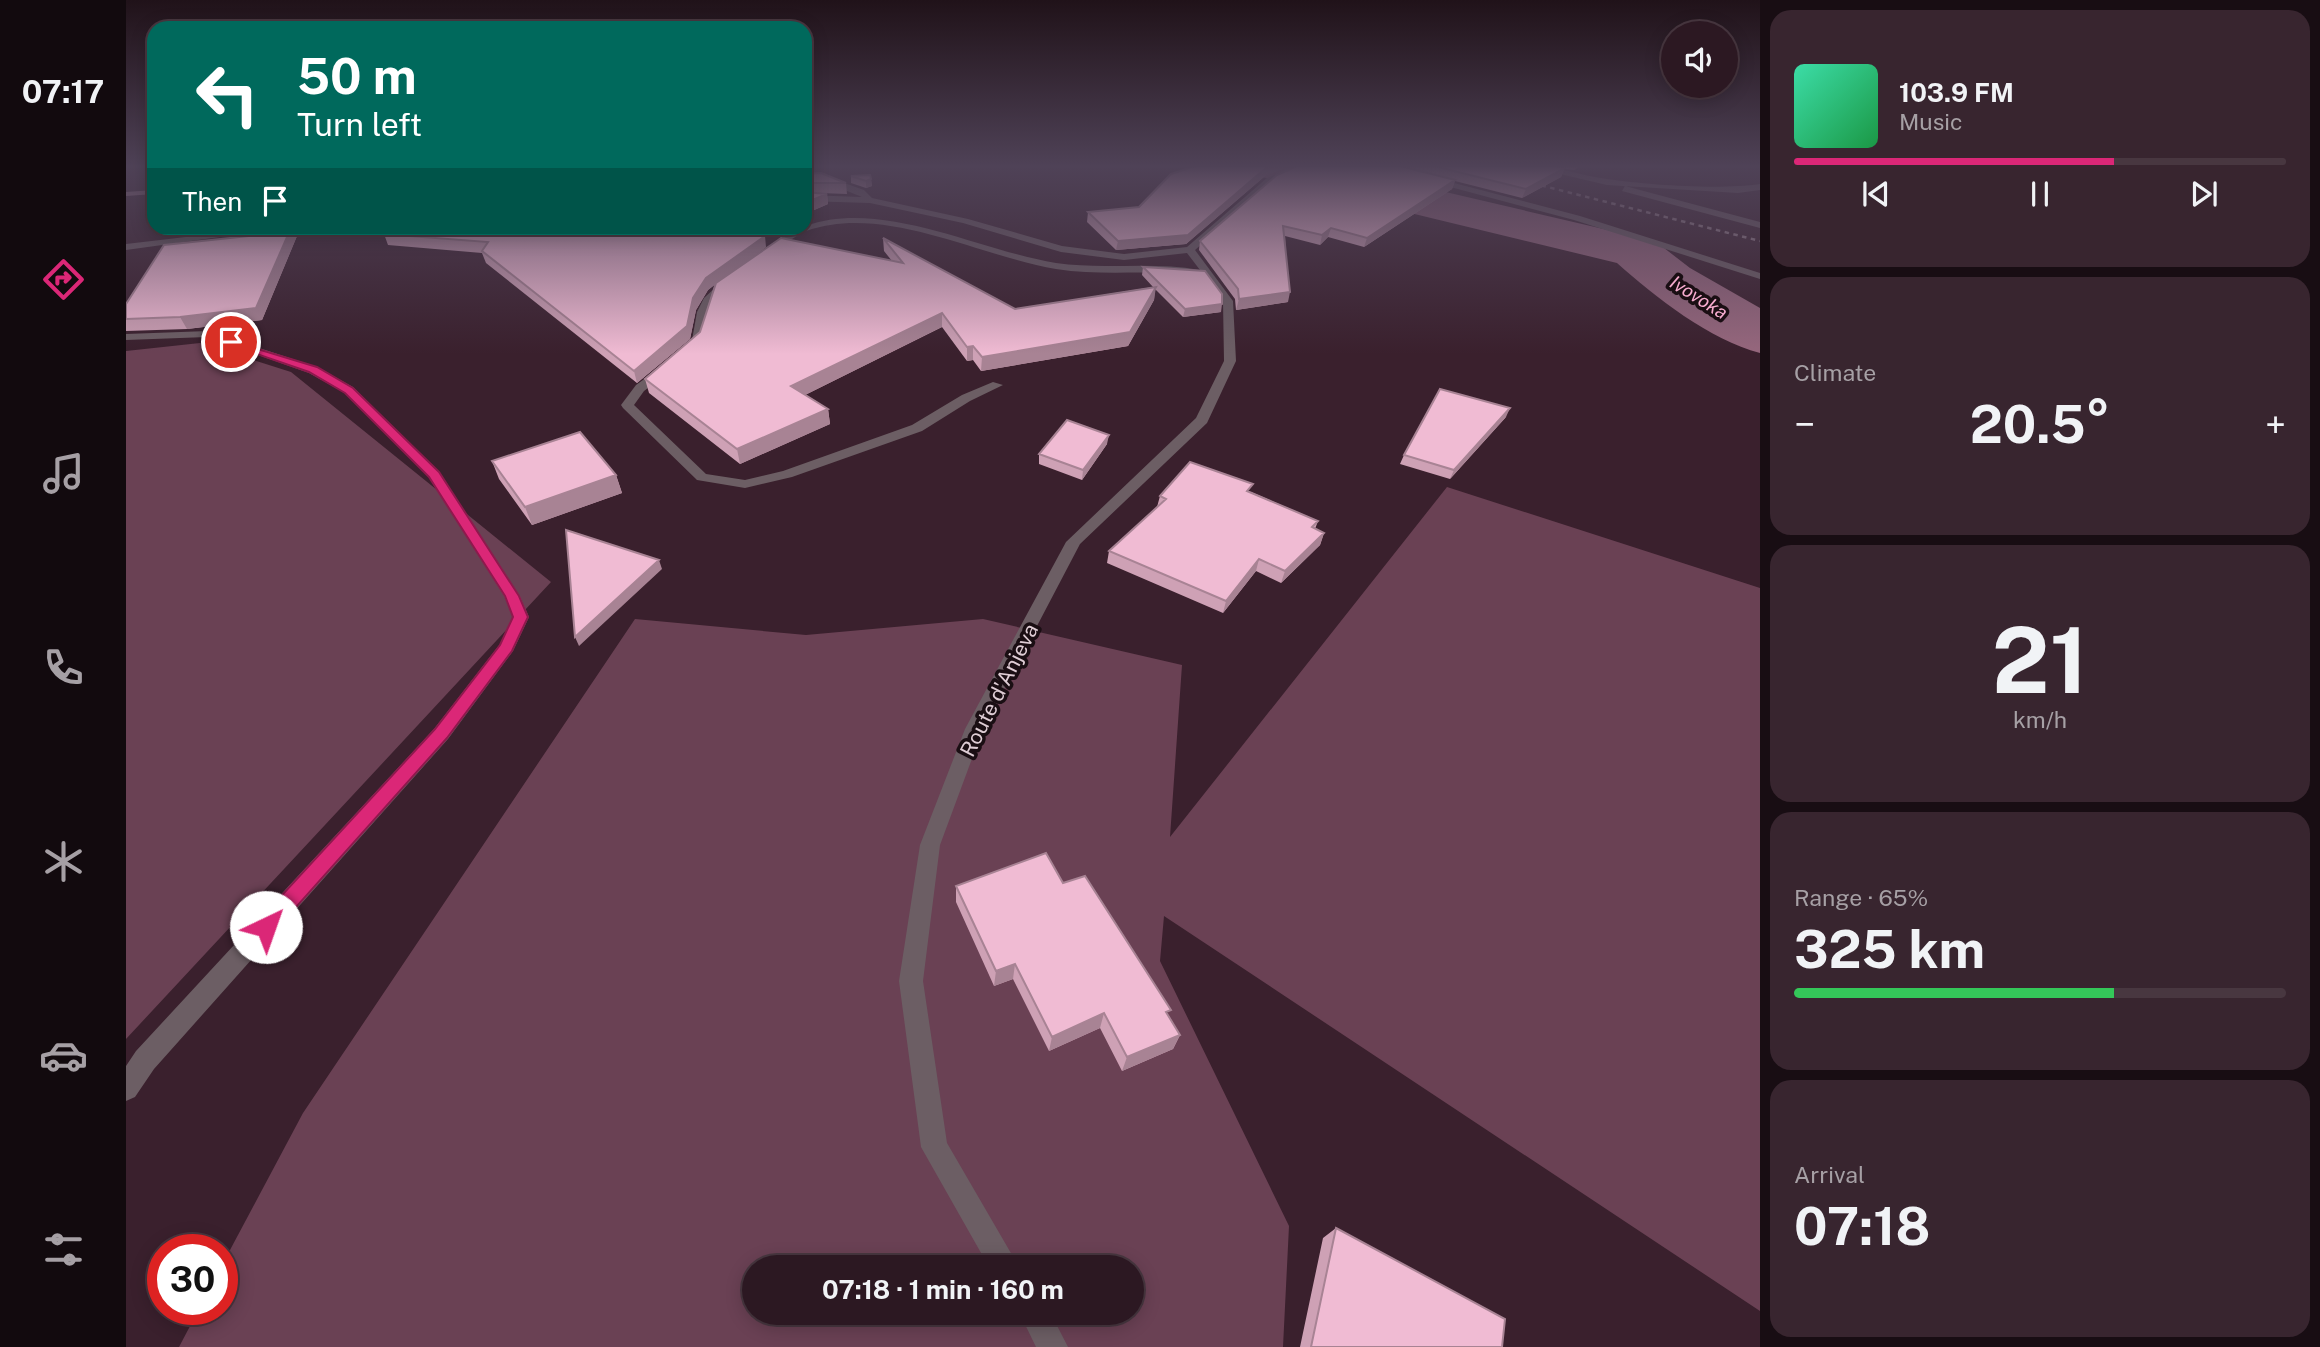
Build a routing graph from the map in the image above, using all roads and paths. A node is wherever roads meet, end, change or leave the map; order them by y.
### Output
1 (913, 229) edge
2 (992, 229) edge
3 (1214, 229) edge
4 (1611, 229) edge
5 (223, 235) edge
6 (794, 235) edge
7 (126, 247) edge
8 (1190, 250) junction
9 (757, 264) edge
10 (745, 271) edge
11 (1211, 275) junction
12 (1760, 276) edge
13 (126, 338) edge
14 (997, 385) dead end
15 (126, 1088) edge
16 (998, 1255) edge
17 (1040, 1325) edge
18 (1053, 1347) edge

1 - 11 street
2 - 8 street
3 - 8 street
4 - 12 street
5 - 7 street
6 - 9 street
8 - 11 street, Route d'Anjeva
10 - 14 street
11 - 16 street, Route d'Anjeva
13 - 15 street
17 - 18 street

